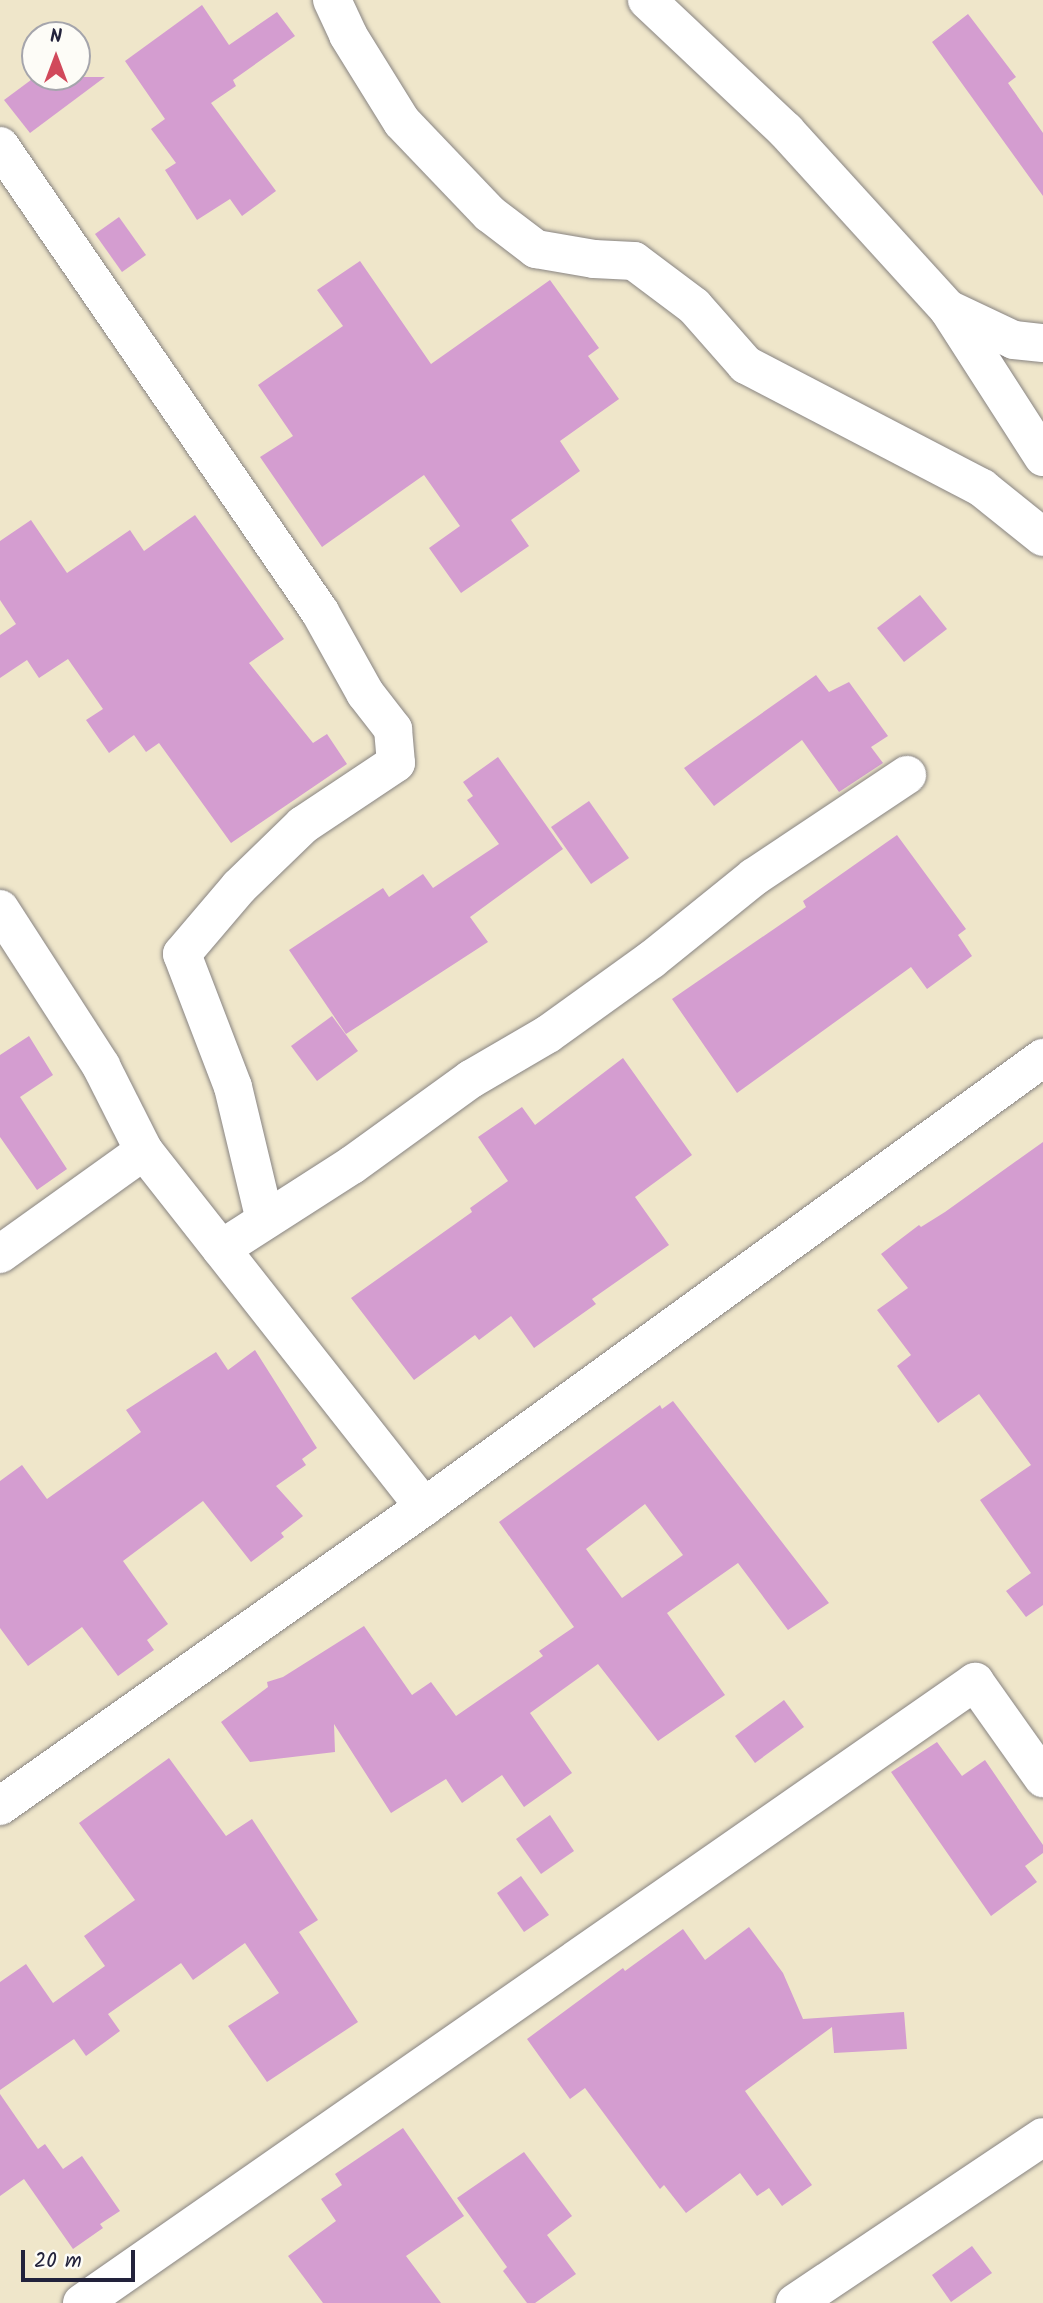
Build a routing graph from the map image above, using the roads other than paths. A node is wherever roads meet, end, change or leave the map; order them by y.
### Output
1 (332, 0) edge
2 (647, 0) edge
3 (0, 146) edge
4 (948, 309) junction
5 (1043, 343) edge
6 (1043, 457) edge
7 (1043, 537) edge
8 (907, 775) dead end
9 (0, 909) edge
10 (1043, 1058) edge
11 (144, 1152) junction
12 (265, 1220) junction
13 (221, 1249) junction
14 (0, 1254) edge
15 (424, 1507) junction
16 (1043, 1778) edge
17 (0, 1806) edge
18 (1043, 2137) edge
19 (82, 2303) edge
20 (795, 2303) edge

1 - 7 street
2 - 4 street
3 - 12 street
4 - 5 street
4 - 6 street
8 - 12 street
9 - 11 street
10 - 15 street
11 - 13 street
11 - 14 street
12 - 13 street
13 - 15 street
15 - 17 street
16 - 19 street
18 - 20 street

